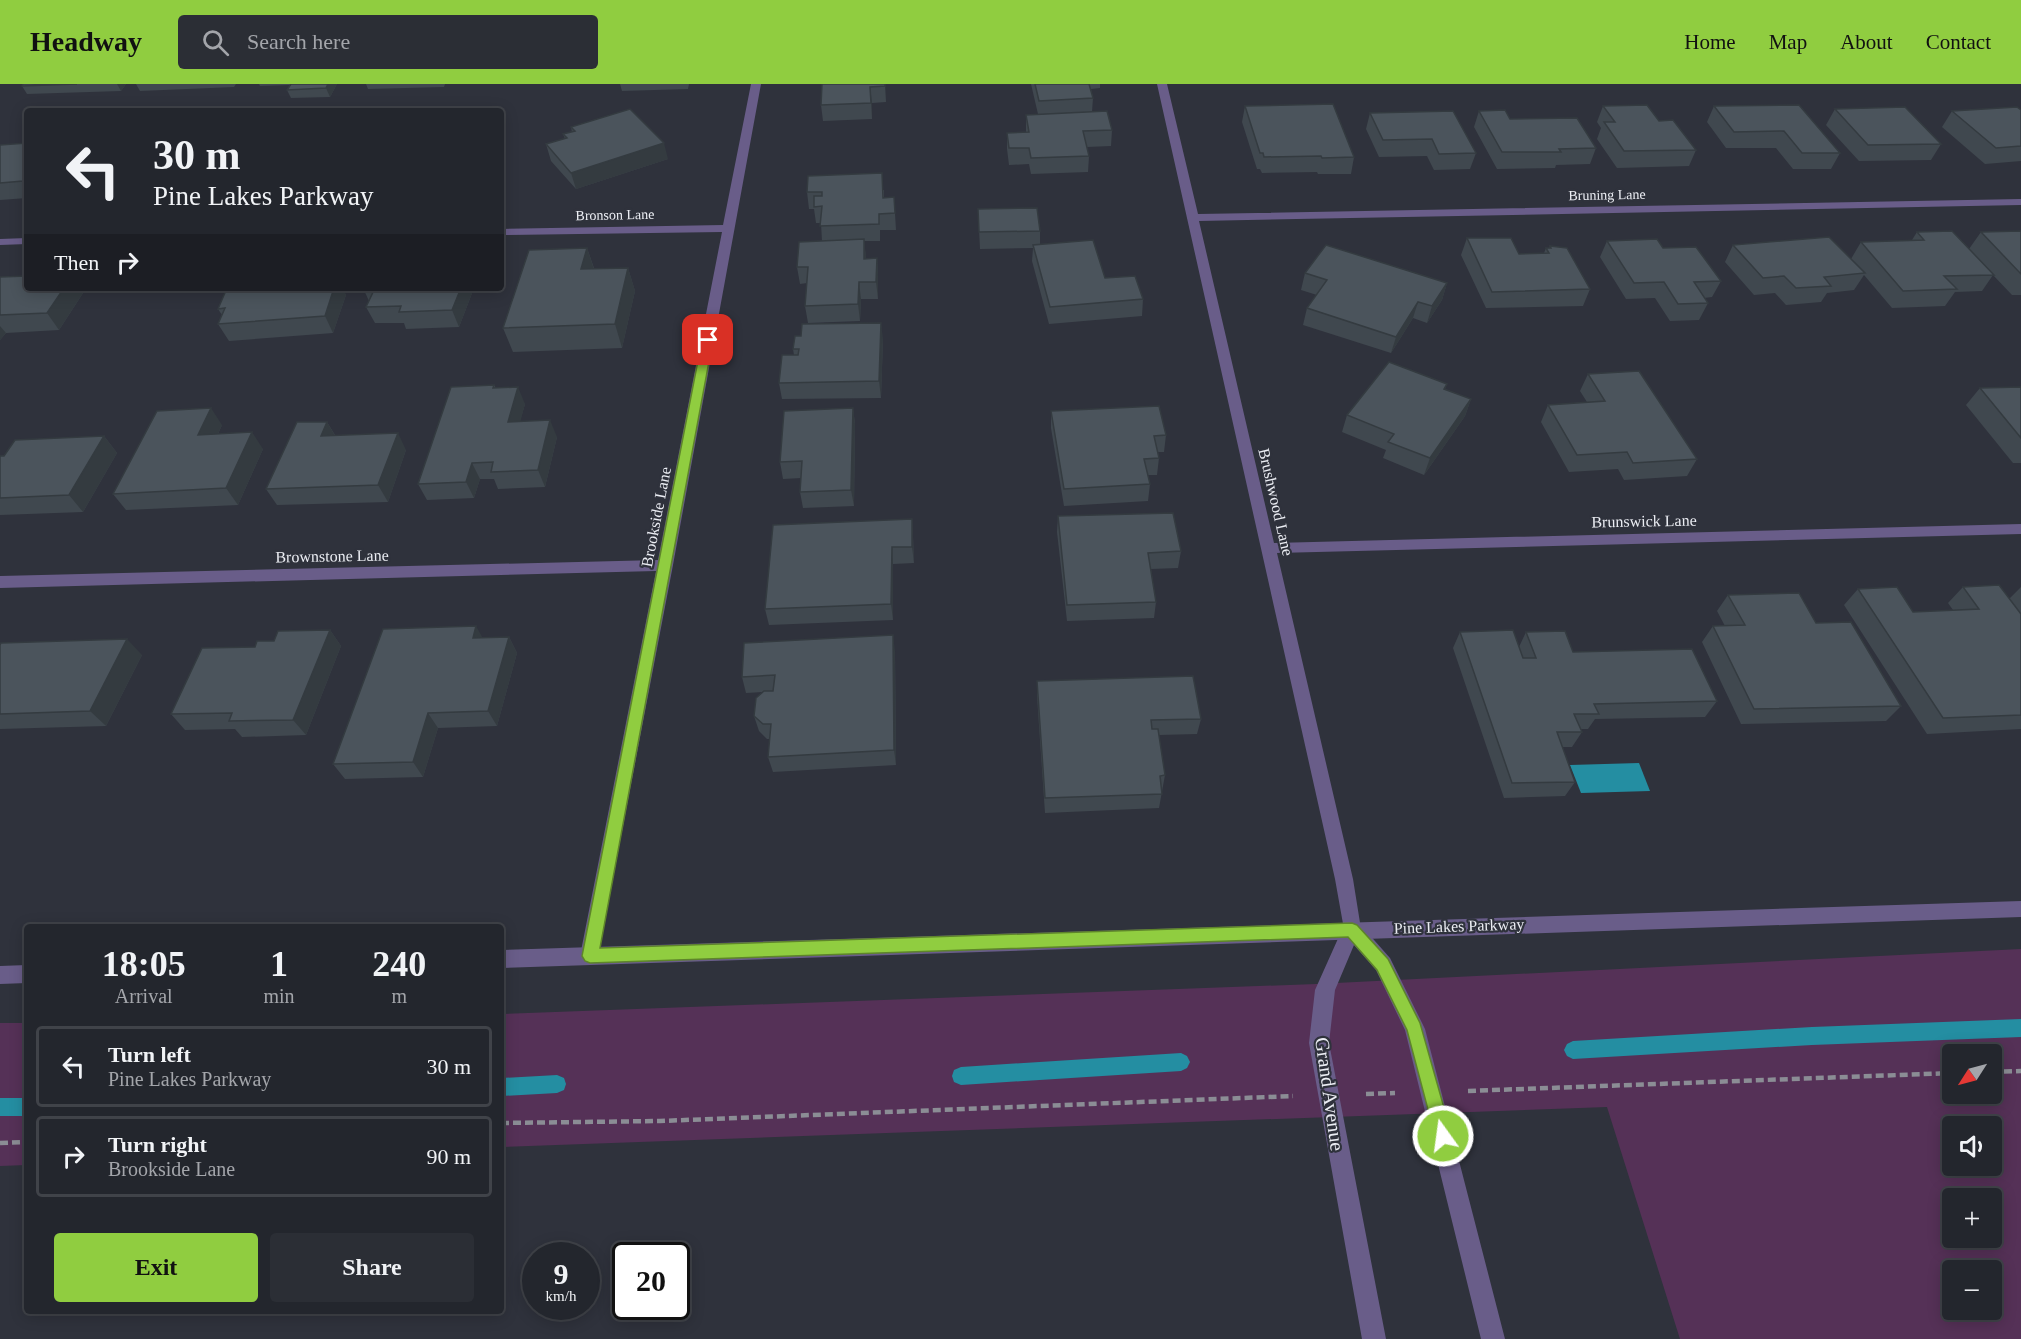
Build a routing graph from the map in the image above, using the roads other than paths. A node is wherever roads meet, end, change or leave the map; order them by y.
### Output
1 (756, 84) edge
2 (1162, 84) edge
3 (2021, 202) edge
4 (1193, 218) junction
5 (729, 228) junction
6 (504, 232) edge
7 (24, 241) edge
8 (0, 242) edge
9 (2021, 529) edge
10 (1268, 548) junction
11 (666, 565) junction
12 (0, 582) edge
13 (2021, 909) edge
14 (1352, 930) junction
15 (590, 956) junction
16 (504, 958) edge
17 (24, 974) edge
18 (0, 975) edge
19 (1374, 1339) edge
20 (1493, 1339) edge

1 - 5 street, Brookside Lane
2 - 4 street, Brushwood Lane
3 - 4 street, Bruning Lane
4 - 10 street, Brushwood Lane
5 - 6 street, Bronson Lane
5 - 11 street, Brookside Lane
7 - 8 street
9 - 10 street, Brunswick Lane
10 - 14 street, Brushwood Lane
11 - 12 street, Brownstone Lane
11 - 15 street, Brookside Lane
13 - 14 street, Pine Lakes Parkway
14 - 15 street, Pine Lakes Parkway
14 - 19 street, Grand Avenue
14 - 20 street
15 - 16 street, Pine Lakes Parkway
17 - 18 street

